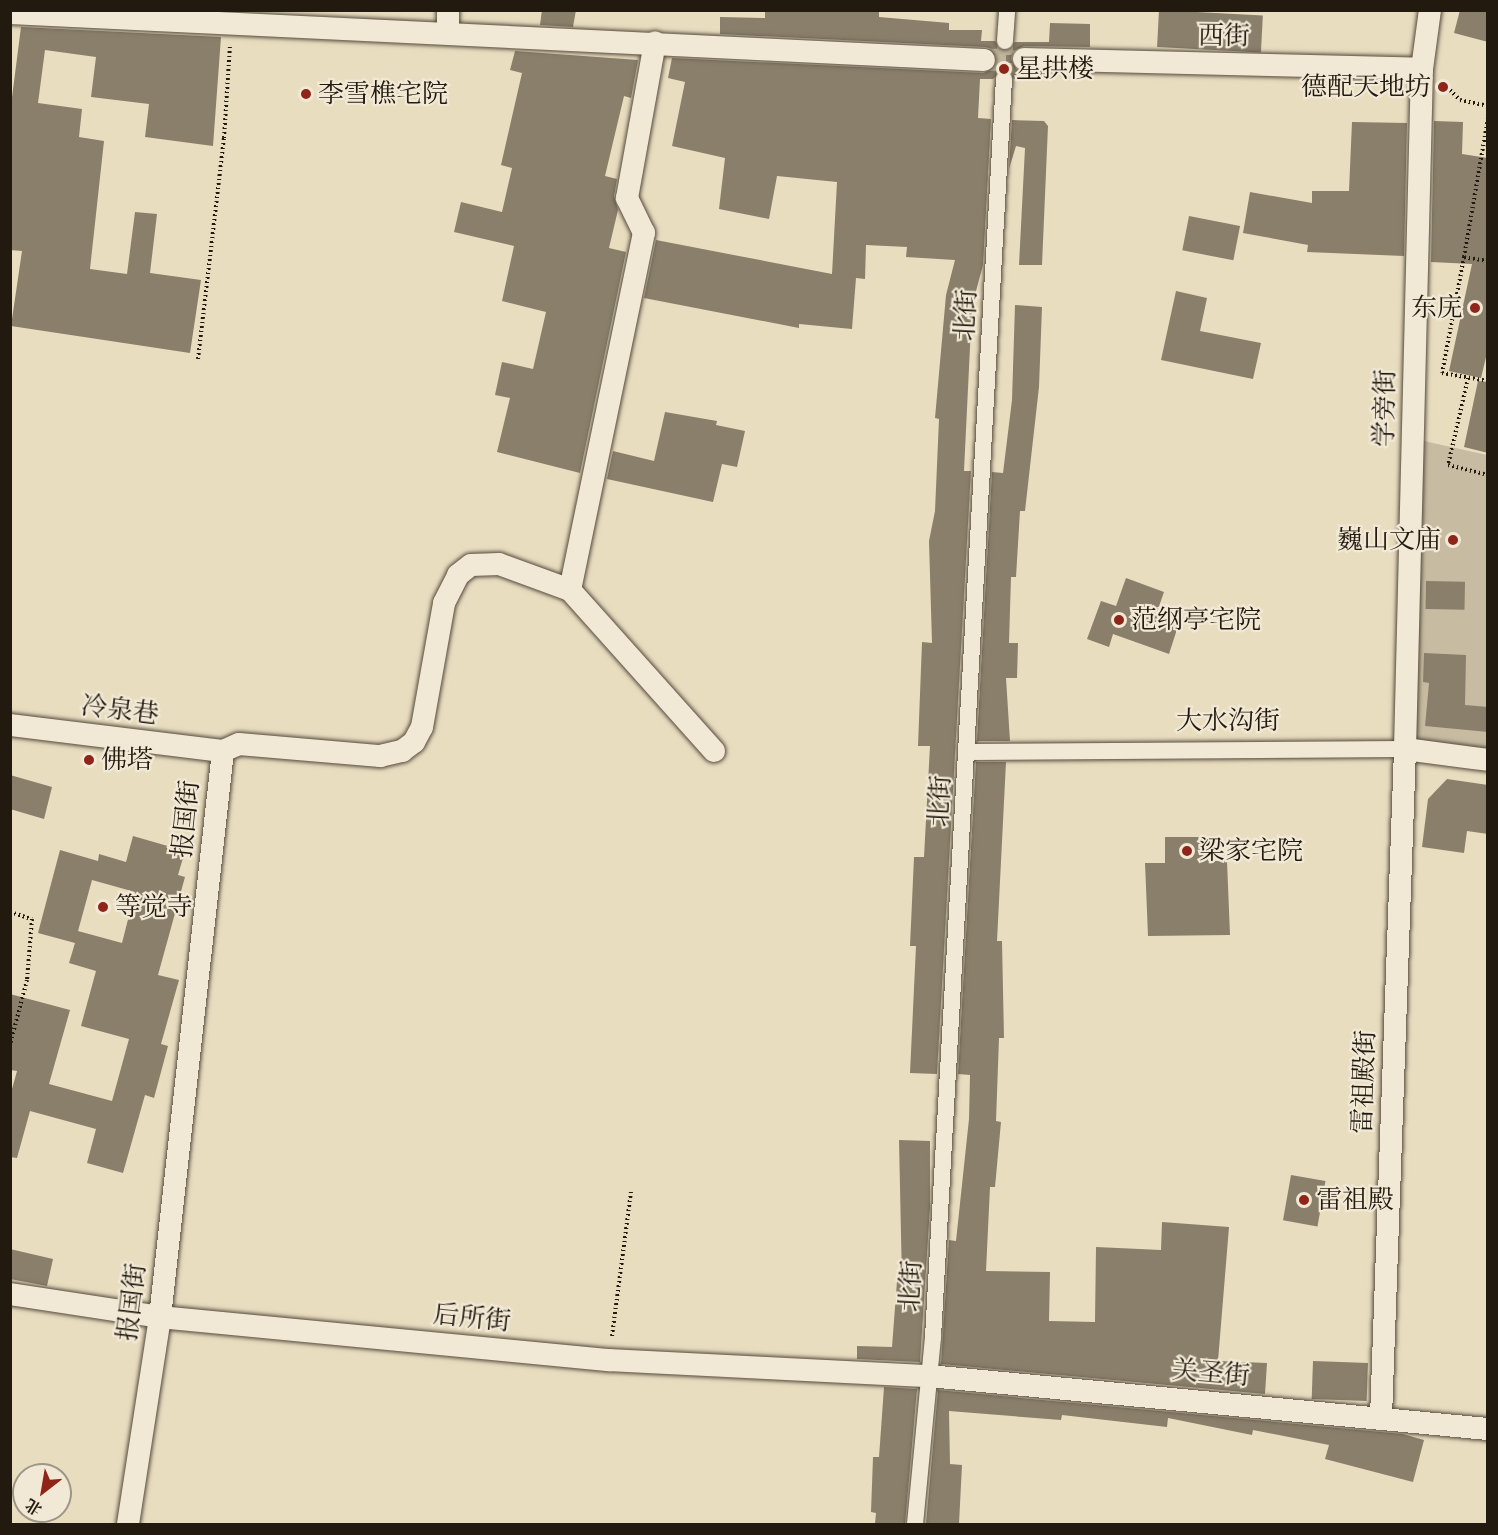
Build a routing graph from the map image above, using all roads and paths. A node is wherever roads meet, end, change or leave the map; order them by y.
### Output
1 (448, 10) edge
2 (1007, 10) edge
3 (1430, 10) edge
4 (10, 13) edge
5 (232, 23) junction
6 (448, 33) junction
7 (1005, 41) tunnel mouth
8 (655, 43) junction
9 (984, 60) tunnel mouth
10 (1024, 60) tunnel mouth
11 (1422, 74) junction
12 (1004, 79) tunnel mouth
13 (1488, 106) edge
14 (1488, 118) edge
15 (1464, 257) junction
16 (1488, 261) edge
17 (198, 359) dead end
18 (1468, 378) junction
19 (1488, 381) edge
20 (1488, 475) edge
21 (570, 590) junction
22 (10, 725) edge
23 (1405, 749) junction
24 (223, 751) junction
25 (714, 751) dead end
26 (969, 752) junction
27 (1488, 760) edge
28 (10, 912) edge
29 (10, 1045) edge
30 (631, 1191) dead end
31 (10, 1294) edge
32 (160, 1317) junction
33 (609, 1360) junction
34 (929, 1376) junction
35 (1381, 1417) junction
36 (1488, 1429) edge
37 (128, 1524) edge
38 (915, 1524) edge

1 - 6 street
2 - 7 street
3 - 11 street, 学旁街
4 - 5 street
5 - 6 street
5 - 17 path
6 - 8 street
8 - 9 street
8 - 21 street
10 - 11 street, 西街
11 - 13 path
11 - 23 street, 学旁街
12 - 26 street, 北街
14 - 15 path
15 - 16 path
15 - 18 path
18 - 19 path
18 - 20 path
21 - 24 street, 报国街
21 - 25 street
22 - 24 street, 冷泉巷
23 - 26 street, 大水沟街
23 - 27 street, 大水沟街
23 - 35 street, 雷祖殿街
24 - 32 street, 报国街
26 - 34 street, 北街
28 - 29 path
30 - 33 path
31 - 32 street, 后所街
32 - 33 street, 后所街
32 - 37 street, 报国街
33 - 34 street, 后所街
34 - 35 street, 关圣街
34 - 38 street, 北街
35 - 36 street, 关圣街

